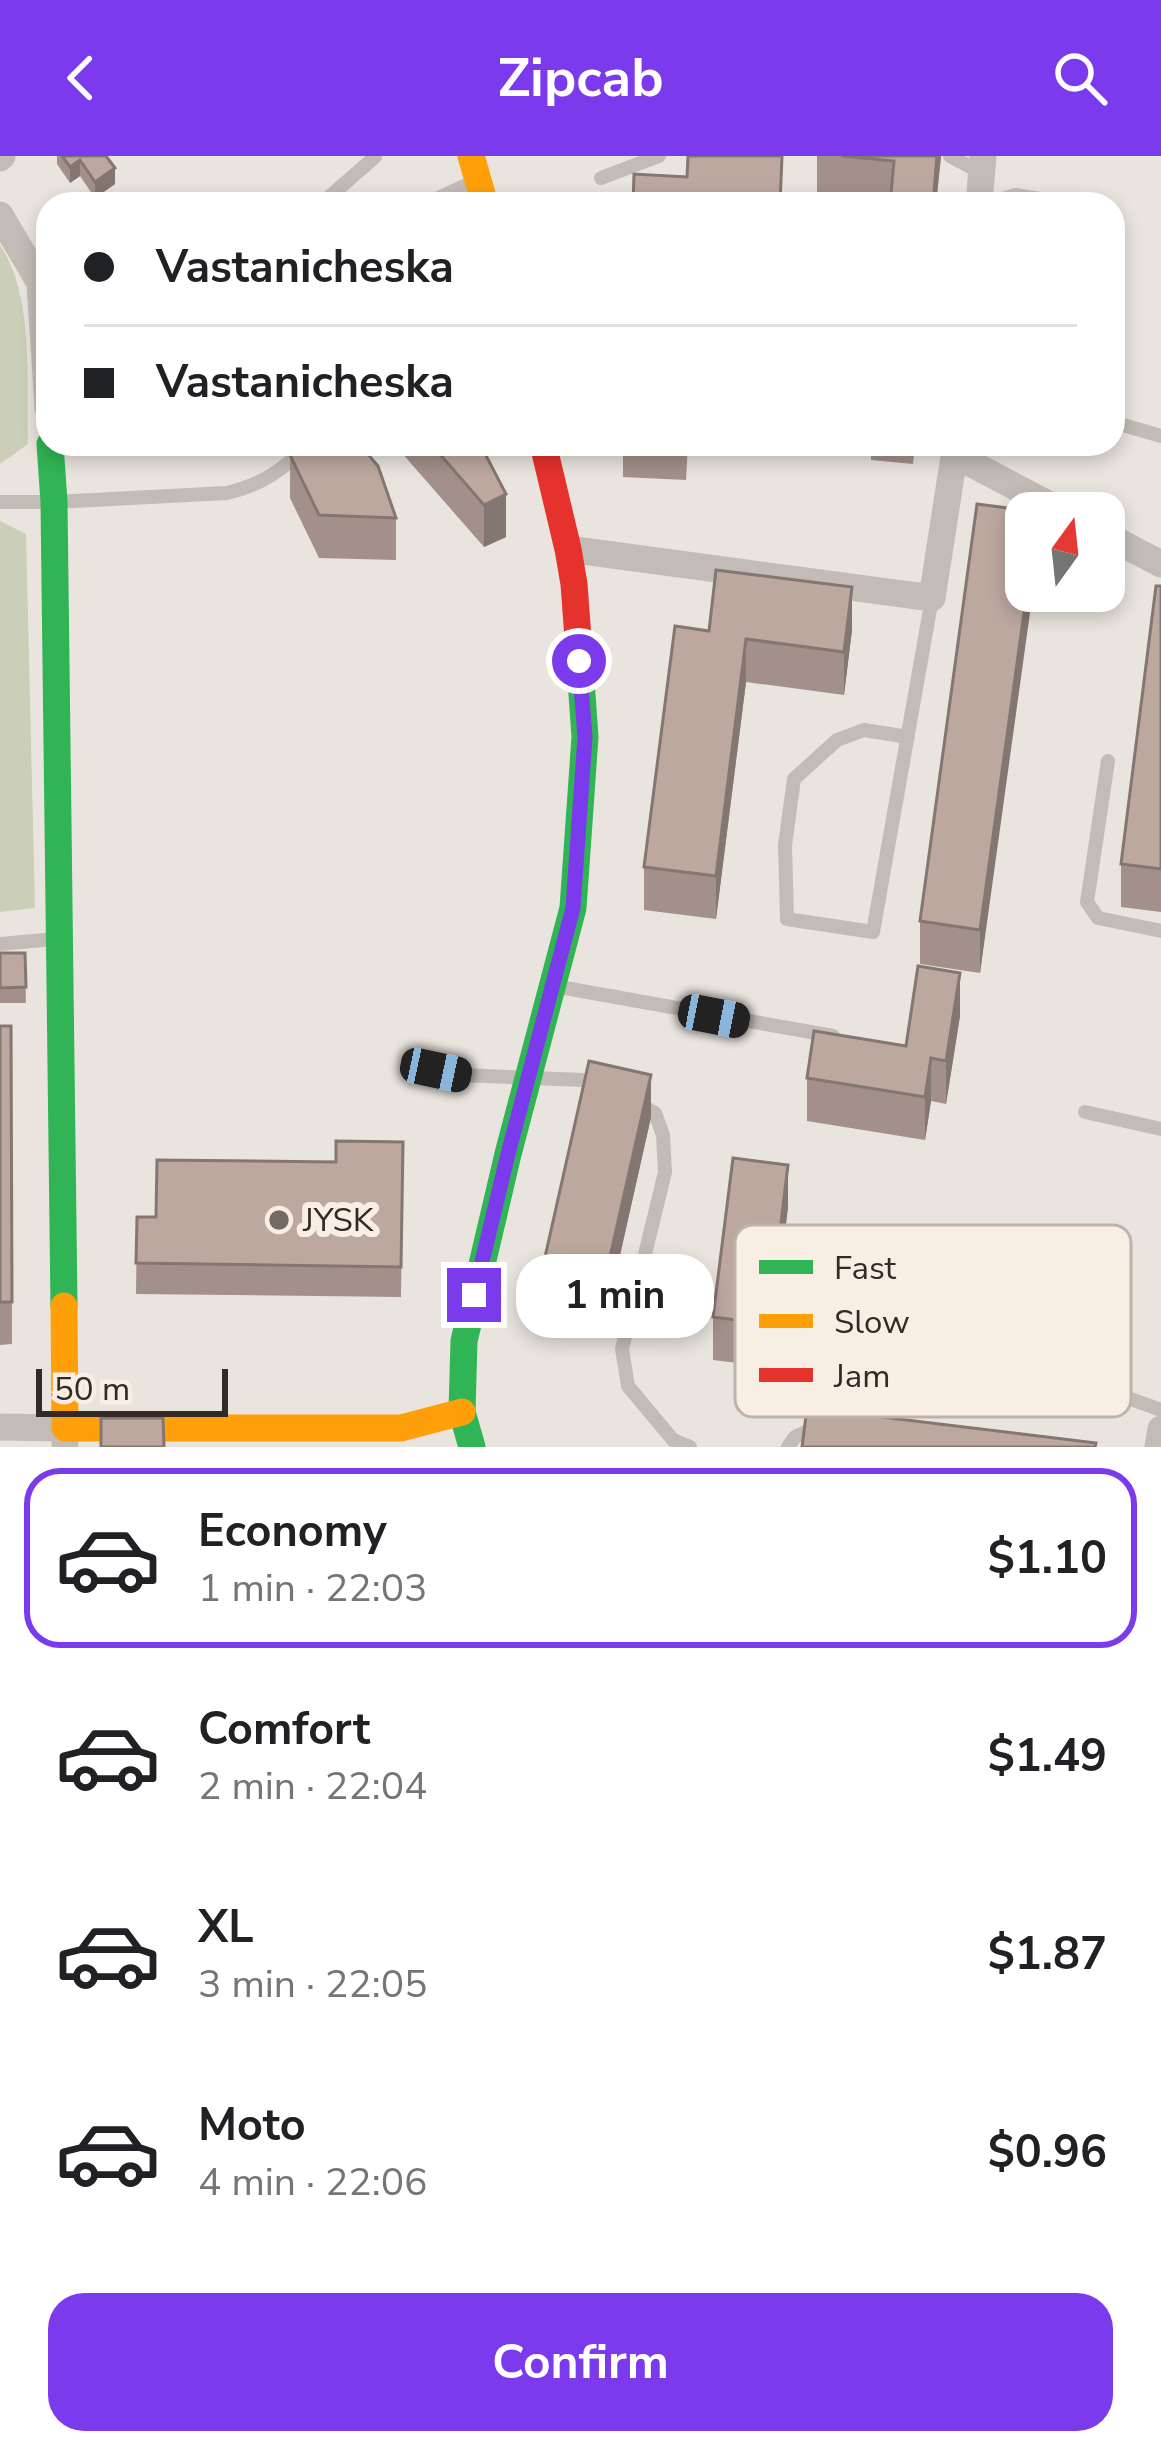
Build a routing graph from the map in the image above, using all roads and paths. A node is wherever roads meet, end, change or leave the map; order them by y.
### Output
1 (659, 156) edge
2 (950, 156) edge
3 (375, 157) edge
4 (983, 164) edge
5 (601, 178) dead end
6 (335, 192) edge
7 (0, 214) edge
8 (36, 276) edge
9 (1125, 426) edge
10 (1161, 436) edge
11 (51, 456) edge
12 (298, 456) edge
13 (546, 456) edge
14 (955, 456) edge
15 (968, 456) edge
16 (1029, 492) edge
17 (0, 502) edge
18 (54, 502) junction
19 (1125, 545) edge
20 (568, 549) junction
21 (1161, 564) edge
22 (932, 598) junction
23 (908, 737) junction
24 (1108, 761) dead end
25 (1161, 932) edge
26 (59, 938) junction
27 (0, 944) edge
28 (554, 986) junction
29 (841, 1038) edge
30 (410, 1065) dead end
31 (528, 1078) junction
32 (1085, 1112) dead end
33 (1161, 1129) edge
34 (1131, 1401) edge
35 (1161, 1410) edge
36 (462, 1412) junction
37 (0, 1427) edge
38 (844, 1427) edge
39 (1161, 1429) edge
40 (65, 1438) edge
41 (472, 1447) edge
42 (690, 1447) edge
43 (788, 1447) edge
44 (1158, 1447) edge

1 - 5 lane
2 - 4 lane
3 - 6 lane
7 - 8 street
9 - 10 lane
11 - 18 street
12 - 18 lane
13 - 20 street
14 - 22 street
15 - 16 street
17 - 18 lane
18 - 26 street
19 - 21 street
20 - 22 street
20 - 28 street
22 - 23 lane
23 - 23 lane
24 - 25 lane
26 - 27 lane
26 - 40 street
28 - 29 lane
28 - 31 street
30 - 31 lane
31 - 36 street
31 - 42 lane
32 - 33 lane
34 - 35 lane
36 - 40 street
36 - 41 street
37 - 40 street
38 - 43 lane
39 - 44 street

